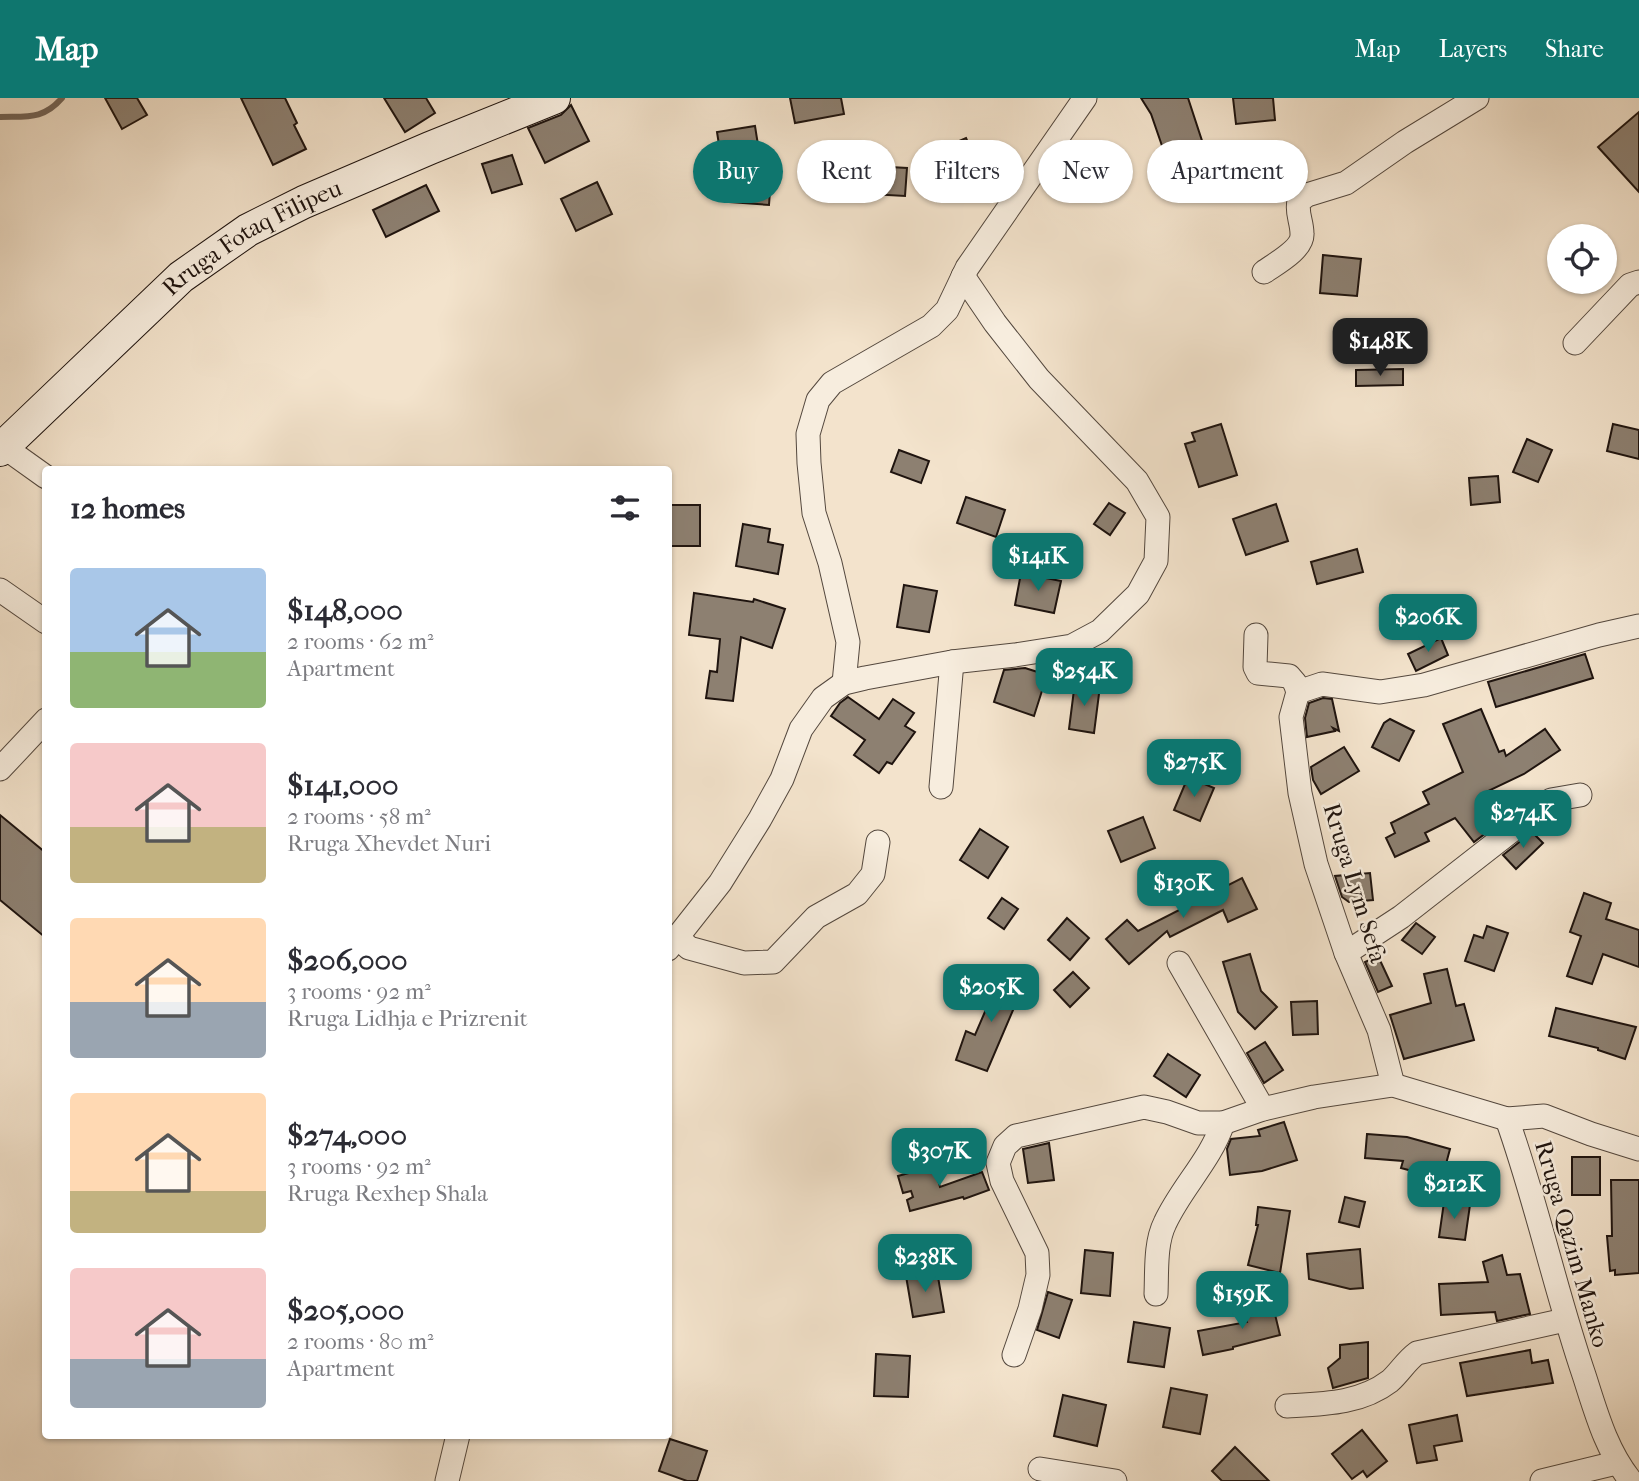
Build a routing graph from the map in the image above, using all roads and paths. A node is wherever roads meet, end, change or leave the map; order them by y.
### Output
1 (554, 98) edge
2 (1085, 98) edge
3 (1477, 98) edge
4 (1264, 272) dead end
5 (963, 276) junction
6 (1639, 282) edge
7 (1575, 342) dead end
8 (2, 449) edge
9 (42, 474) edge
10 (0, 590) edge
11 (42, 619) edge
12 (1639, 626) edge
13 (1256, 635) dead end
14 (952, 662) junction
15 (844, 683) junction
16 (1298, 692) junction
17 (42, 724) edge
18 (0, 769) edge
19 (941, 787) dead end
20 (1580, 795) dead end
21 (878, 842) dead end
22 (673, 943) edge
23 (1346, 953) junction
24 (1179, 963) dead end
25 (1393, 1085) junction
26 (1264, 1108) junction
27 (1507, 1119) junction
28 (1223, 1124) junction
29 (1639, 1149) edge
30 (1156, 1294) dead end
31 (1565, 1320) junction
32 (1014, 1355) dead end
33 (1287, 1406) dead end
34 (457, 1439) edge
35 (1616, 1463) junction
36 (1040, 1469) dead end
37 (447, 1481) edge
38 (1115, 1481) edge
39 (1542, 1481) edge
40 (1631, 1481) edge

1 - 8 main road, Rruga Fotaq Filipeu
2 - 5 street
3 - 4 street
5 - 14 street
5 - 15 street
6 - 7 street
8 - 9 street
10 - 11 street
12 - 16 street
13 - 16 street
14 - 15 street
14 - 19 street
15 - 22 street
16 - 23 street, Rruga Lym Sefa
17 - 18 street
20 - 23 street
21 - 22 street
23 - 25 street, Rruga Lym Sefa
24 - 26 street
25 - 26 street
25 - 27 street
26 - 28 street
27 - 29 street
27 - 31 street, Rruga Qazim Manko
28 - 30 street
28 - 32 street
31 - 33 street
31 - 35 street, Rruga Qazim Manko
34 - 37 street
35 - 39 street
35 - 40 street, Rruga Qazim Manko
36 - 38 street

